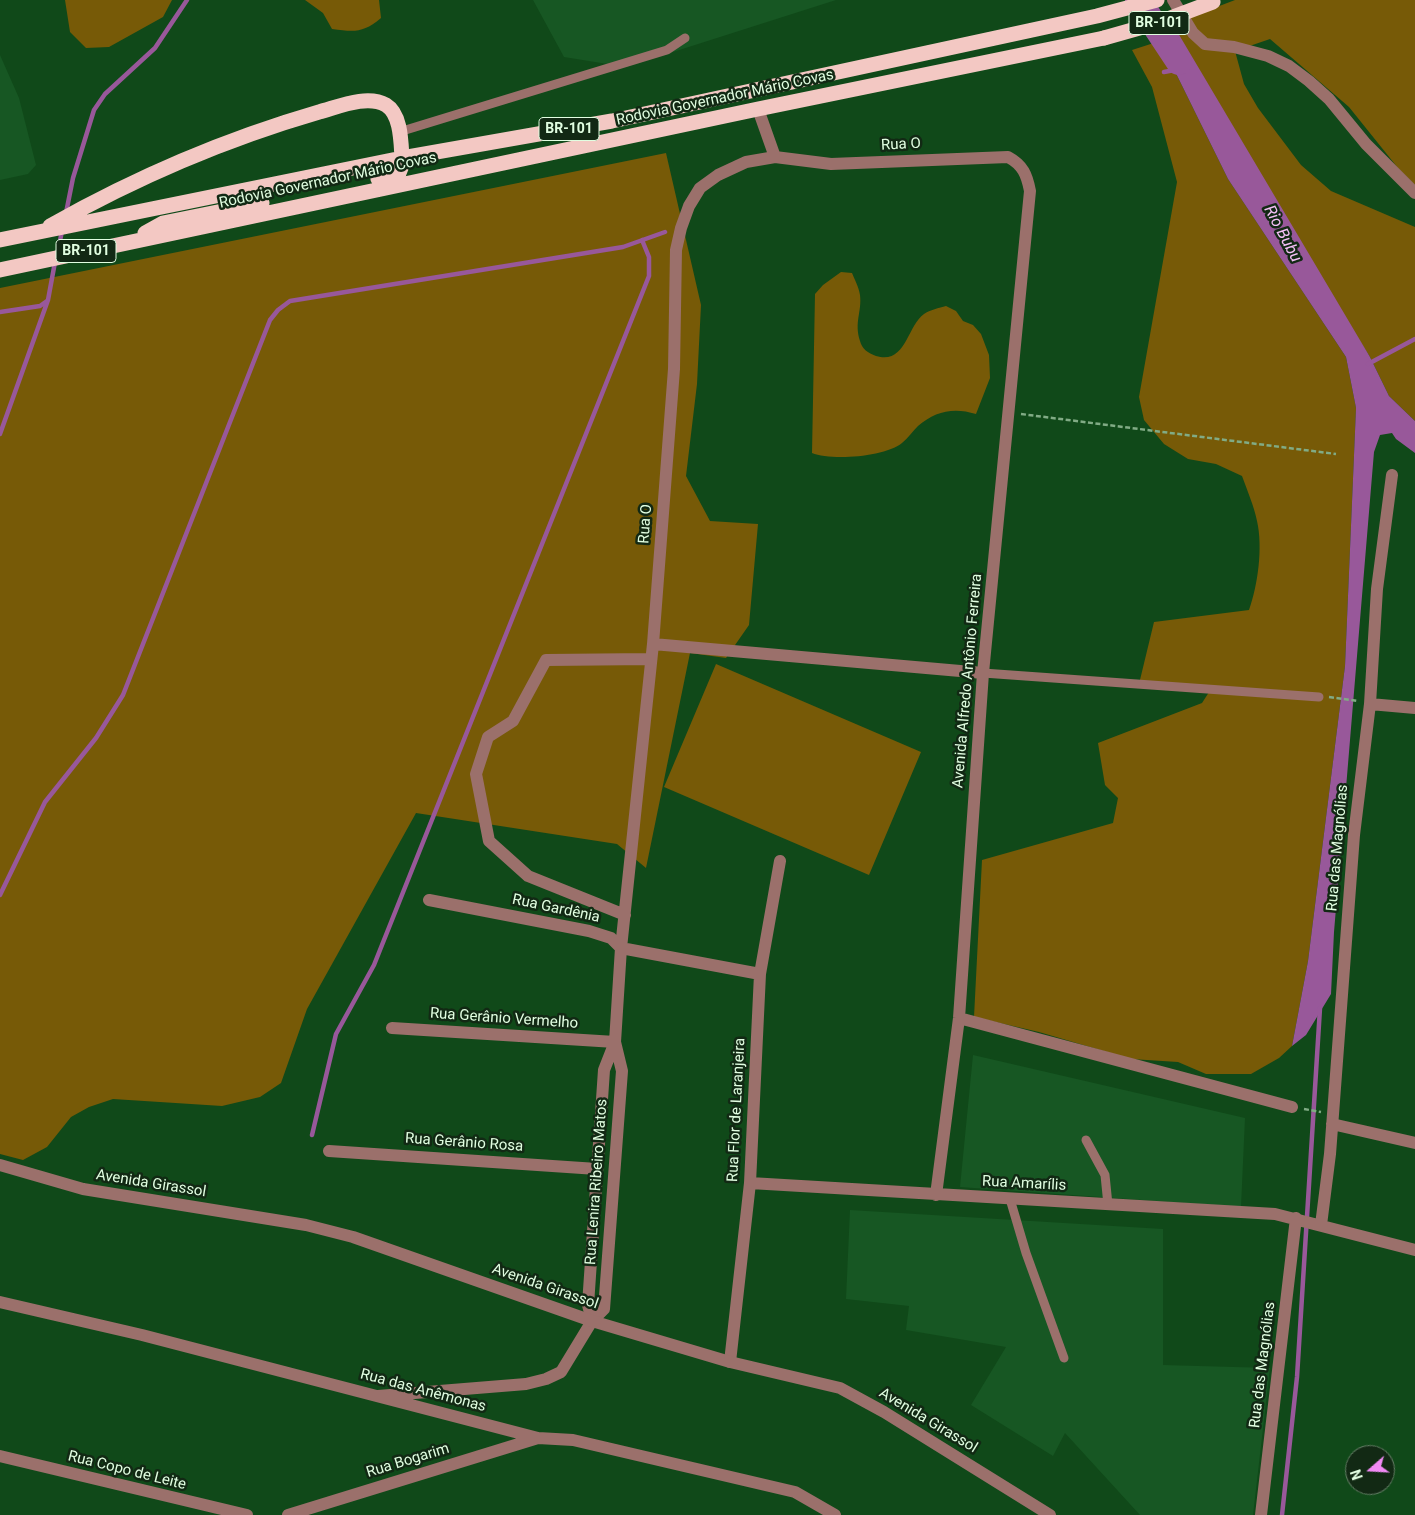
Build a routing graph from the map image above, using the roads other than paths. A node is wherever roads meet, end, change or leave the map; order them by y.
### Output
1 (1157, 0) edge
2 (1174, 0) edge
3 (1216, 1) edge
4 (685, 38) dead end
5 (758, 109) junction
6 (399, 132) junction
7 (775, 157) junction
8 (402, 158) junction
9 (1024, 170) joint
10 (1415, 193) edge
11 (38, 233) junction
12 (0, 240) edge
13 (129, 241) junction
14 (0, 270) edge
15 (1392, 475) dead end
16 (652, 644) junction
17 (651, 659) junction
18 (983, 673) junction
19 (1319, 696) dead end
20 (1365, 703) junction
21 (1415, 708) edge
22 (780, 861) dead end
23 (429, 900) dead end
24 (625, 914) junction
25 (621, 948) junction
26 (760, 974) junction
27 (959, 1018) junction
28 (392, 1028) dead end
29 (615, 1042) junction
30 (1292, 1107) road end
31 (1332, 1124) junction
32 (1086, 1140) dead end
33 (1415, 1143) edge
34 (329, 1151) dead end
35 (0, 1165) edge
36 (597, 1168) junction
37 (750, 1183) junction
38 (936, 1195) junction
39 (1010, 1199) junction
40 (1108, 1205) junction
41 (1309, 1222) junction
42 (1415, 1250) edge
43 (0, 1302) edge
44 (592, 1321) junction
45 (1064, 1358) dead end
46 (730, 1362) junction
47 (378, 1396) junction
48 (538, 1438) junction
49 (0, 1456) edge
50 (213, 1512) edge
51 (247, 1515) edge
52 (288, 1515) edge
53 (835, 1515) edge
54 (1050, 1515) edge
55 (1261, 1515) edge

1 - 8 highway, Rodovia Governador Mário Covas / BR-101
2 - 10 street
3 - 5 highway, Rodovia Governador Mário Covas / BR-101, bridge
4 - 6 lane
5 - 7 street
5 - 13 highway, Rodovia Governador Mário Covas / BR-101
6 - 8 highway
6 - 11 highway
7 - 9 street, Rua O
7 - 16 street, Rua O
8 - 11 highway, Rodovia Governador Mário Covas / BR-101
8 - 13 highway
9 - 18 street, Avenida Alfredo Antônio Ferreira
11 - 12 highway, Rodovia Governador Mário Covas / BR-101
13 - 14 highway, Rodovia Governador Mário Covas / BR-101
15 - 20 street, Rua das Magnólias
16 - 17 street, Rua O
16 - 18 street
17 - 24 street, Rua O
17 - 24 street
18 - 19 lane
18 - 27 street, Avenida Alfredo Antônio Ferreira
20 - 21 street
20 - 31 street, Rua das Magnólias
22 - 26 street, Rua Flor de Laranjeira
23 - 25 street, Rua Gardênia
24 - 25 street, Rua O
25 - 26 street, Rua Gardênia
25 - 29 street, Rua Lenira Ribeiro Matos
26 - 37 street, Rua Flor de Laranjeira
27 - 30 street
27 - 38 street, Avenida Alfredo Antônio Ferreira
28 - 29 street, Rua Gerânio Vermelho
29 - 36 street, Rua Lenira Ribeiro Matos
29 - 44 street, Rua Lenira Ribeiro Matos
31 - 33 street
31 - 41 street, Rua das Magnólias
32 - 40 lane
34 - 36 street, Rua Gerânio Rosa
35 - 44 street, Avenida Girassol
36 - 44 street, Rua Lenira Ribeiro Matos
37 - 38 street, Rua Amarílis
37 - 46 street, Rua Flor de Laranjeira
38 - 39 street, Rua Amarílis
39 - 40 street, Rua Amarílis
39 - 45 lane
40 - 41 street, Rua Amarílis
41 - 42 street, Rua Amarílis
41 - 55 street, Rua das Magnólias
43 - 47 street, Rua das Anêmonas
44 - 46 street, Avenida Girassol
44 - 47 street, Rua Lenira Ribeiro Matos
46 - 54 street, Avenida Girassol
47 - 48 street, Rua das Anêmonas
48 - 52 street, Rua Bogarim
48 - 53 street, Rua das Anêmonas
49 - 50 street, Rua Copo de Leite
50 - 51 street, Rua Copo de Leite

